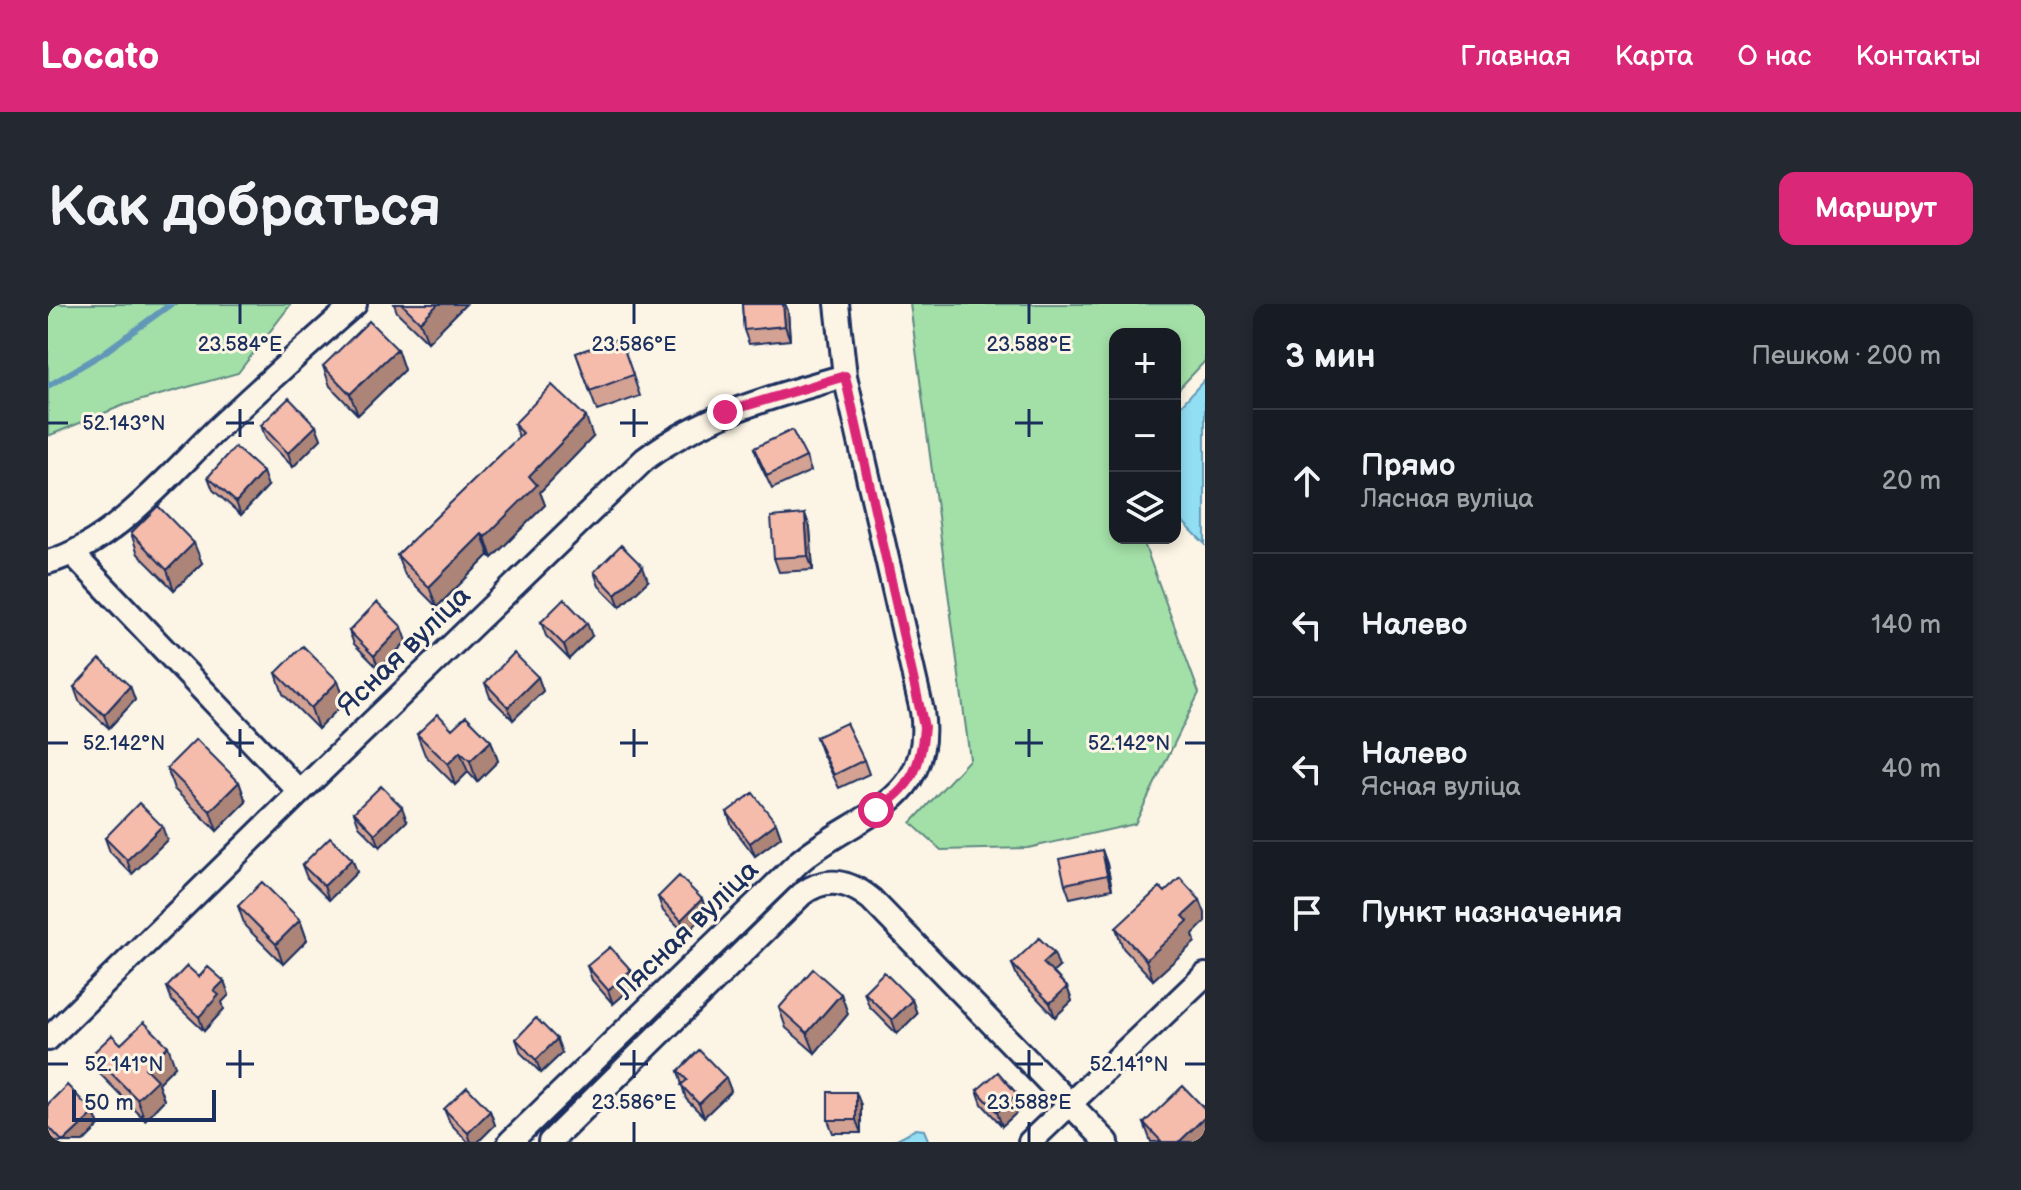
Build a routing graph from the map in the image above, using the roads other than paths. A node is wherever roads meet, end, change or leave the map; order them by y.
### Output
1 (355, 304) edge
2 (837, 304) edge
3 (845, 376) junction
4 (73, 554) junction
5 (48, 562) edge
6 (300, 792) junction
7 (1205, 975) edge
8 (48, 1039) edge
9 (1070, 1102) junction
10 (510, 1142) edge
11 (550, 1142) edge
12 (1030, 1142) edge
13 (1107, 1142) edge

1 - 4 street
2 - 3 street
3 - 6 street, Ясная вуліца
3 - 10 street, Лясная вуліца
4 - 5 street
4 - 6 street
6 - 8 street, Ясная вуліца
7 - 9 street
9 - 11 street, Лясная вуліца
9 - 12 street
9 - 13 street

